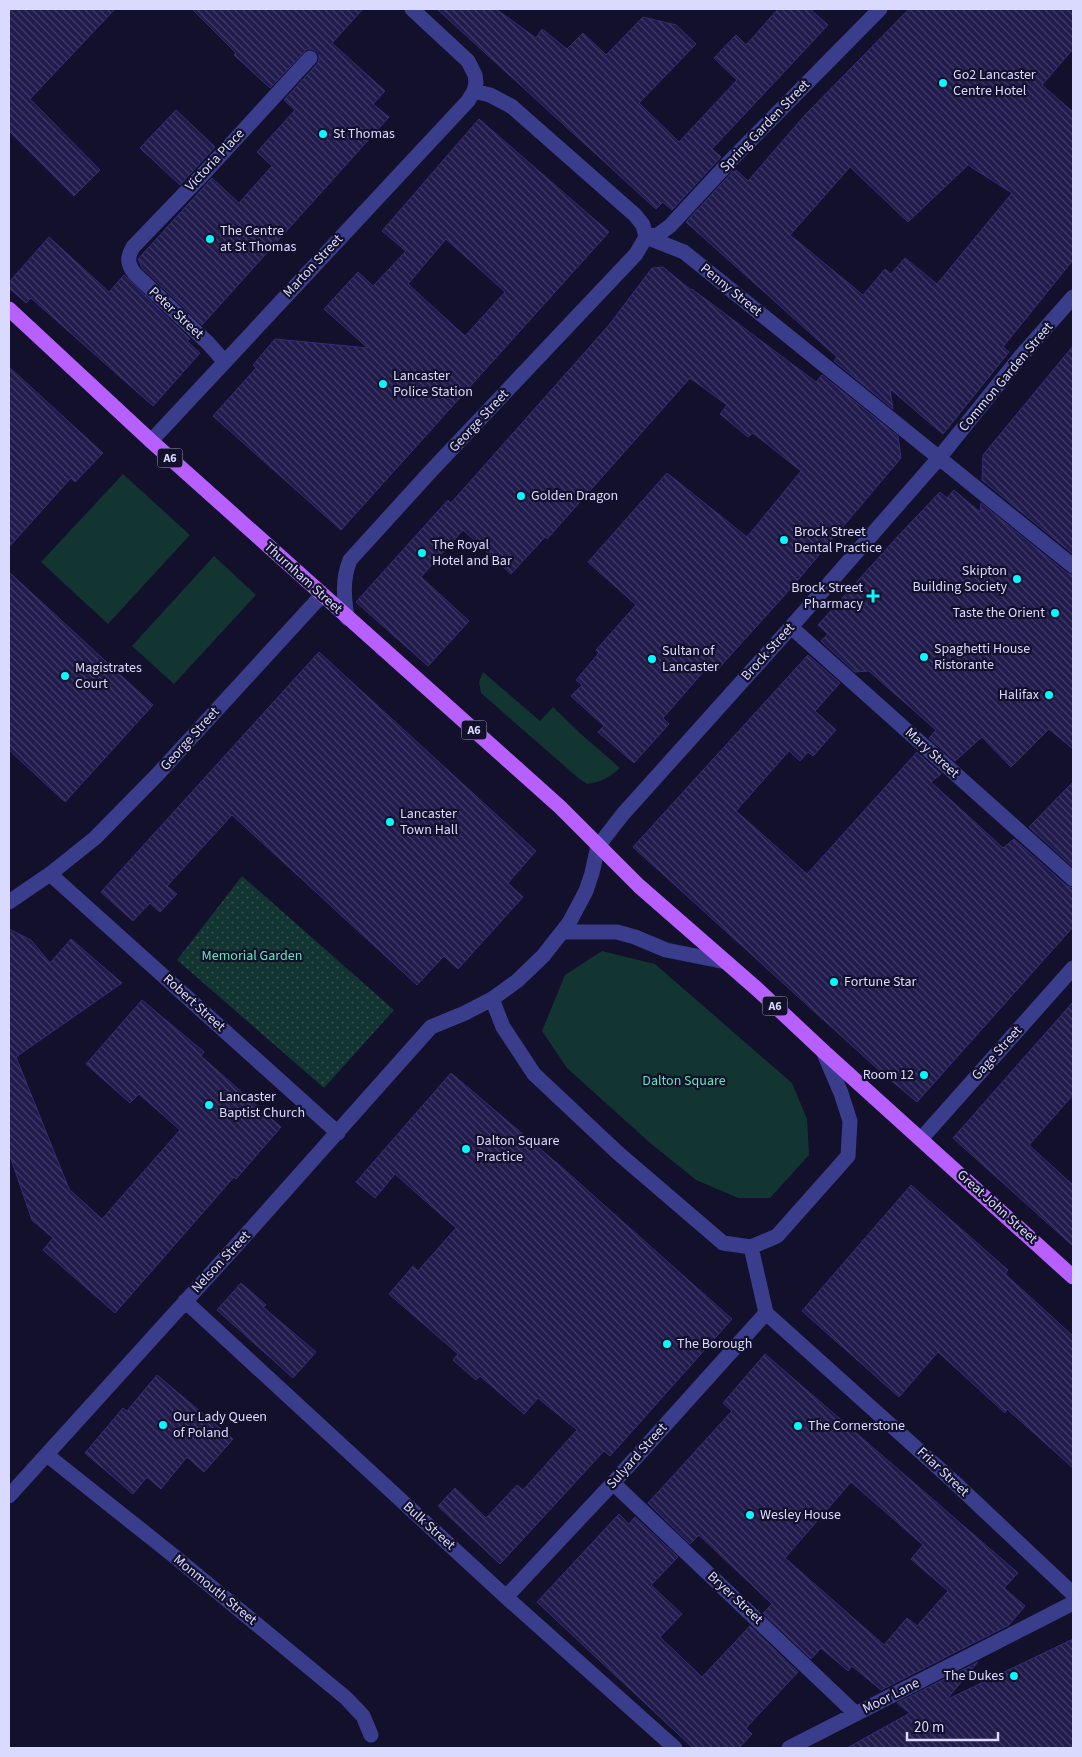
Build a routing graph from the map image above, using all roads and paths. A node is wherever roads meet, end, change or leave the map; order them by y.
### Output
1 (412, 9) edge
2 (880, 9) edge
3 (310, 58) dead end
4 (474, 91) junction
5 (646, 237) junction
6 (129, 265) joint
7 (1073, 297) edge
8 (9, 309) edge
9 (224, 361) junction
10 (151, 441) junction
11 (939, 458) junction
12 (1073, 566) edge
13 (322, 595) junction
14 (348, 618) junction
15 (791, 627) junction
16 (598, 846) junction
17 (50, 874) junction
18 (1073, 878) edge
19 (10, 899) edge
20 (563, 932) junction
21 (726, 962) junction
22 (1073, 968) edge
23 (492, 999) junction
24 (823, 1051) junction
25 (338, 1133) junction
26 (921, 1139) junction
27 (751, 1247) junction
28 (1073, 1276) edge
29 (185, 1302) junction
30 (766, 1313) junction
31 (47, 1455) junction
32 (613, 1483) junction
33 (9, 1496) edge
34 (1073, 1594) edge
35 (506, 1597) junction
36 (1073, 1603) edge
37 (856, 1714) junction
38 (371, 1735) dead end
39 (798, 1746) edge
40 (675, 1748) edge

1 - 4 street
2 - 5 street, Spring Garden Street
3 - 6 street, Victoria Place
4 - 5 street
4 - 9 street, Marton Street
5 - 11 street, Penny Street
5 - 14 street, George Street
6 - 9 street, Peter Street
7 - 11 street, Common Garden Street
8 - 10 main road, Thurnham Street / A6
9 - 10 street, Marton Street
10 - 13 main road, Thurnham Street / A6
11 - 12 street, Penny Street
11 - 15 street, Brock Street
13 - 14 main road, Thurnham Street / A6
13 - 17 street, George Street
14 - 16 main road, Thurnham Street / A6
15 - 16 street, Brock Street
15 - 18 street, Mary Street
16 - 20 street
16 - 21 main road, A6
17 - 19 street, George Street
17 - 25 street, Robert Street
20 - 21 street
20 - 23 street
21 - 24 main road, A6
22 - 26 street, Gage Street
23 - 25 street, Nelson Street
23 - 27 street
24 - 26 main road, A6
24 - 27 street
25 - 29 street, Nelson Street
26 - 28 main road, Great John Street / A6
27 - 30 street
29 - 31 street, Nelson Street
29 - 35 street, Bulk Street
30 - 32 street, Sulyard Street
30 - 34 street, Friar Street
31 - 33 street, Nelson Street
31 - 38 street, Monmouth Street
32 - 35 street, Sulyard Street
32 - 37 street, Bryer Street
35 - 40 street, Bulk Street
36 - 37 street, Moor Lane
37 - 39 street, Moor Lane

